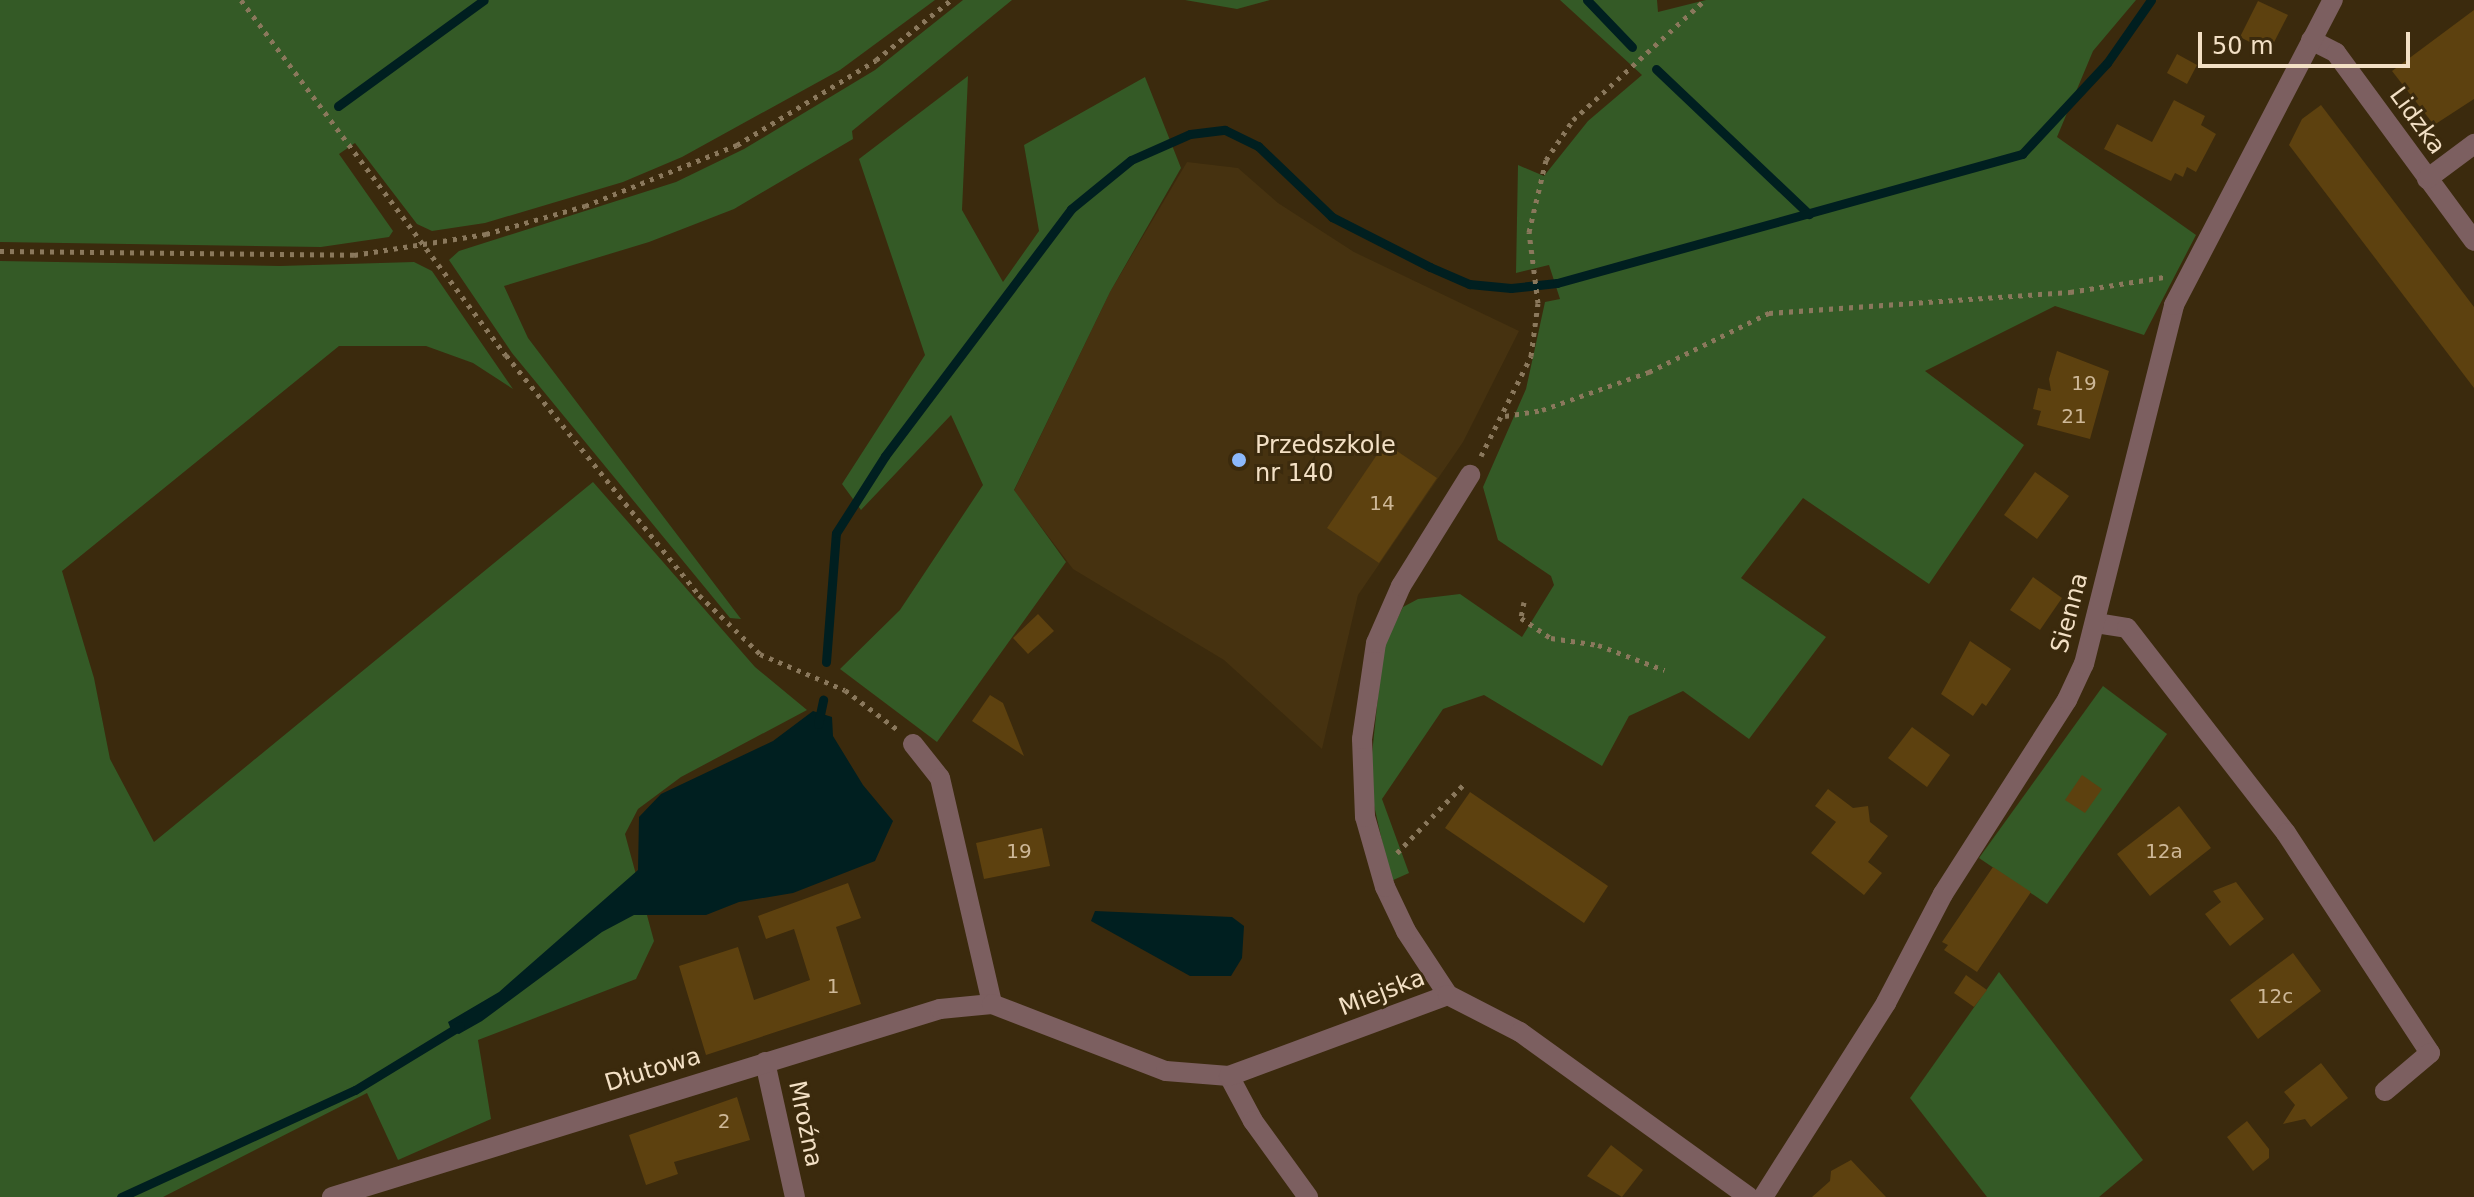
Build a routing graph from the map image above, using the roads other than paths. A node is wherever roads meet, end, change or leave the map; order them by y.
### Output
1 (2333, 0) edge
2 (2311, 40) junction
3 (2474, 144) edge
4 (2427, 179) junction
5 (2474, 241) edge
6 (1470, 475) road end
7 (2096, 623) junction
8 (913, 744) road end
9 (1448, 995) junction
10 (992, 1004) junction
11 (765, 1062) junction
12 (1229, 1076) junction
13 (2385, 1091) dead end
14 (332, 1197) edge
15 (795, 1197) edge
16 (1308, 1197) edge
17 (1749, 1197) edge
18 (1763, 1197) edge

1 - 2 street, Sienna
2 - 4 street, Lidzka
2 - 7 street, Sienna
3 - 4 street
4 - 5 street, Lidzka
6 - 9 street
7 - 13 street
7 - 18 street, Sienna
8 - 10 street
9 - 12 street, Miejska
9 - 17 street, Miejska
10 - 11 street, Dłutowa
10 - 12 street, Miejska
11 - 14 street, Dłutowa
11 - 15 street, Mroźna
12 - 16 street

